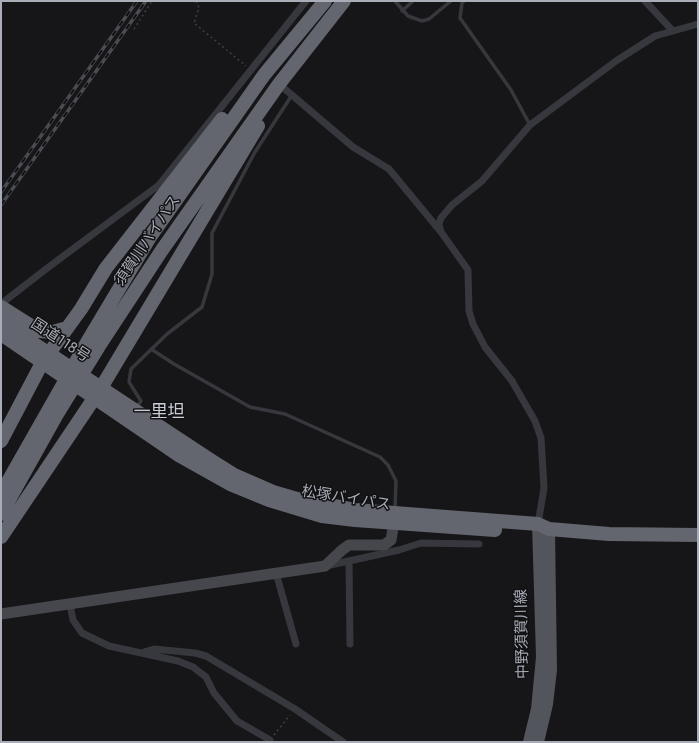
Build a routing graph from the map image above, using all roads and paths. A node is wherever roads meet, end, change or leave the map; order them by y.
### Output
1 (152, 1) edge
2 (196, 1) edge
3 (344, 1) edge
4 (395, 1) edge
5 (413, 1) edge
6 (450, 1) edge
7 (464, 1) edge
8 (645, 1) edge
9 (313, 2) edge
10 (402, 11) junction
11 (698, 24) edge
12 (134, 29) dead end
13 (288, 29) junction
14 (672, 30) junction
15 (251, 70) junction
16 (279, 84) junction
17 (293, 94) junction
18 (530, 125) junction
19 (195, 145) junction
20 (441, 232) junction
21 (1, 306) edge
22 (1, 322) edge
23 (67, 328) junction
24 (1, 334) edge
25 (94, 342) junction
26 (151, 349) junction
27 (45, 358) junction
28 (98, 393) junction
29 (135, 410) junction
30 (53, 411) junction
31 (1, 441) edge
32 (1, 494) edge
33 (1, 514) edge
34 (394, 519) junction
35 (541, 528) junction
36 (698, 535) edge
37 (1, 537) edge
38 (479, 544) dead end
39 (349, 561) junction
40 (325, 566) junction
41 (276, 573) junction
42 (70, 605) junction
43 (1, 614) edge
44 (296, 644) dead end
45 (350, 644) dead end
46 (144, 652) junction
47 (295, 709) junction
48 (269, 741) edge
49 (343, 742) edge
50 (529, 742) edge
51 (538, 742) edge

1 - 12 path
2 - 15 path
3 - 16 highway, 須賀川バイパス
4 - 10 lane
5 - 10 lane
6 - 10 lane
7 - 18 lane
8 - 14 street
9 - 13 highway
9 - 25 highway, 須賀川バイパス
11 - 14 street
13 - 15 street
13 - 19 highway
14 - 18 street
15 - 19 street
16 - 17 street
16 - 25 highway, 須賀川バイパス
16 - 28 highway
17 - 20 street
17 - 26 lane
18 - 20 street
19 - 21 street
19 - 23 highway
20 - 35 street
21 - 23 highway
22 - 27 highway, 国道118号
23 - 27 highway
24 - 27 highway, 国道118号
25 - 30 highway, 須賀川バイパス
26 - 29 lane
26 - 34 lane
27 - 28 highway, 国道118号
27 - 31 highway
28 - 29 highway, 松塚バイパス
28 - 34 highway, 松塚バイパス
28 - 37 highway
29 - 34 highway, 松塚バイパス
30 - 32 highway, 須賀川バイパス
30 - 33 highway, 須賀川バイパス
34 - 35 highway, 松塚バイパス
34 - 40 street
35 - 36 highway, 松塚バイパス
35 - 50 main road, 中野須賀川線
35 - 51 main road, 中野須賀川線
38 - 39 street
39 - 40 street
39 - 45 street
40 - 41 street
41 - 42 street
41 - 44 street
42 - 43 street
42 - 46 street
46 - 47 street
46 - 48 street
47 - 48 path
47 - 49 street

